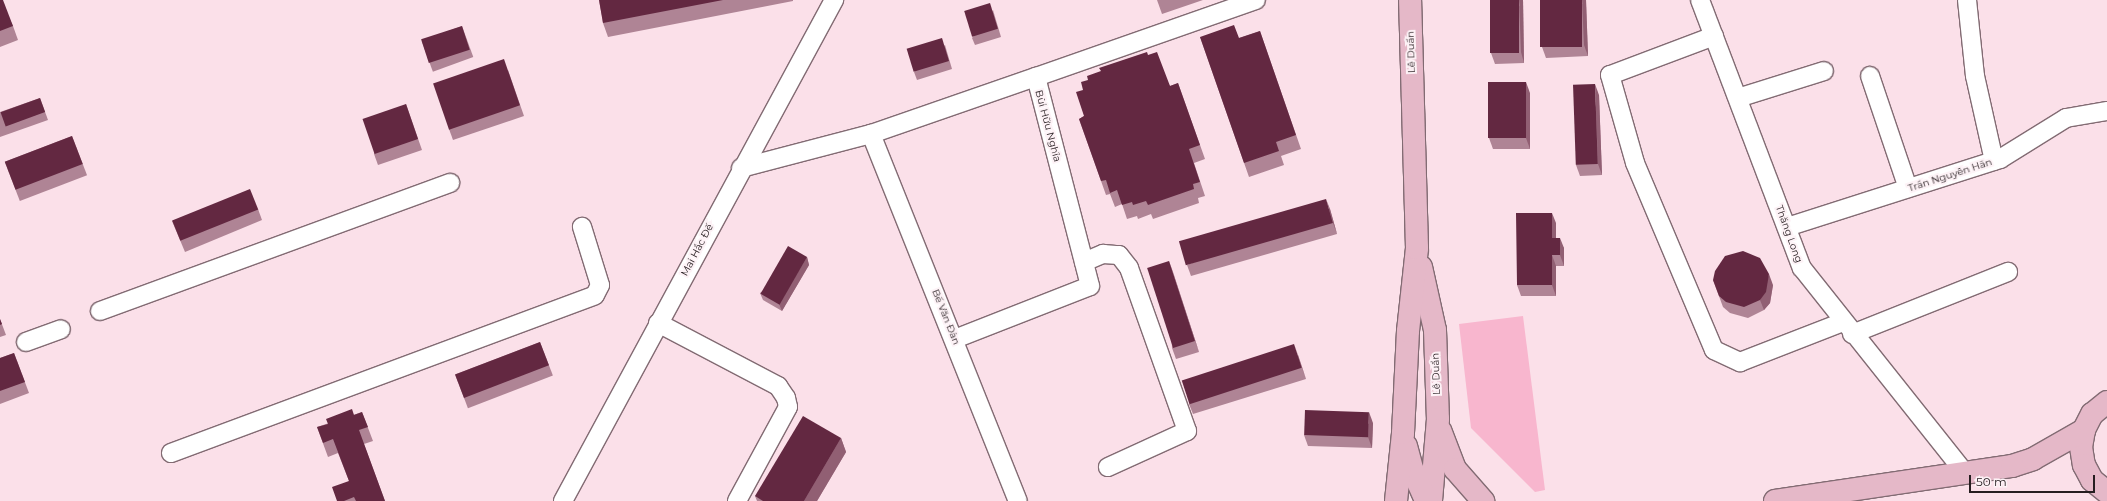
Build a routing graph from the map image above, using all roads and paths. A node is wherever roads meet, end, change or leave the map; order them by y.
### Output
1 (834, 0) edge
2 (1256, 0) edge
3 (1410, 0) edge
4 (1700, 0) edge
5 (1967, 4) edge
6 (1714, 36) junction
7 (1824, 70) dead end
8 (1870, 76) dead end
9 (1036, 77) junction
10 (1738, 98) junction
11 (2107, 111) edge
12 (871, 134) junction
13 (1994, 161) junction
14 (741, 168) junction
15 (450, 183) dead end
16 (1908, 188) junction
17 (1787, 226) junction
18 (582, 227) dead end
19 (1417, 248) junction
20 (1084, 262) junction
21 (2008, 272) dead end
22 (100, 311) dead end
23 (658, 323) junction
24 (61, 328) dead end
25 (1848, 328) junction
26 (955, 339) junction
27 (26, 342) dead end
28 (2107, 393) edge
29 (2094, 415) edge
30 (1438, 419) junction
31 (1403, 433) junction
32 (171, 453) dead end
33 (1108, 467) dead end
34 (1964, 472) junction
35 (2107, 492) edge
36 (2107, 500) edge
37 (563, 501) edge
38 (737, 501) edge
39 (1018, 501) edge
40 (1396, 501) edge
41 (1426, 501) edge
42 (1431, 501) edge
43 (1483, 501) edge
44 (1775, 501) edge
45 (2104, 501) edge

1 - 14 street, Mai Hắc Đế
2 - 9 street
3 - 19 main road, Lê Duẩn
4 - 6 street, Thăng Long
5 - 13 street
6 - 10 street, Thăng Long
6 - 25 street
7 - 10 street
8 - 16 street
9 - 12 street, Bùi Hữu Nghĩa
9 - 20 street, Bùi Hữu Nghĩa
10 - 17 street, Thăng Long
11 - 13 street, Trần Nguyên Hãn
12 - 14 street, Bùi Hữu Nghĩa
12 - 26 street, Bế Văn Đàn
13 - 16 street, Trần Nguyên Hãn
14 - 23 street, Mai Hắc Đế
15 - 22 street
16 - 17 street, Trần Nguyên Hãn
17 - 25 street, Thăng Long
18 - 32 street
19 - 30 main road, Lê Duẩn
19 - 31 main road, Lê Duẩn
20 - 26 street, Bùi Hữu Nghĩa
20 - 33 street
21 - 25 street
23 - 37 street, Mai Hắc Đế
23 - 38 street
24 - 27 street
25 - 34 street, Thăng Long
26 - 39 street, Bế Văn Đàn
28 - 29 street
29 - 34 main road
29 - 35 main road
30 - 42 main road, Lê Duẩn
30 - 43 main road
31 - 40 main road, Lê Duẩn
31 - 41 main road
34 - 44 main road
36 - 45 main road

